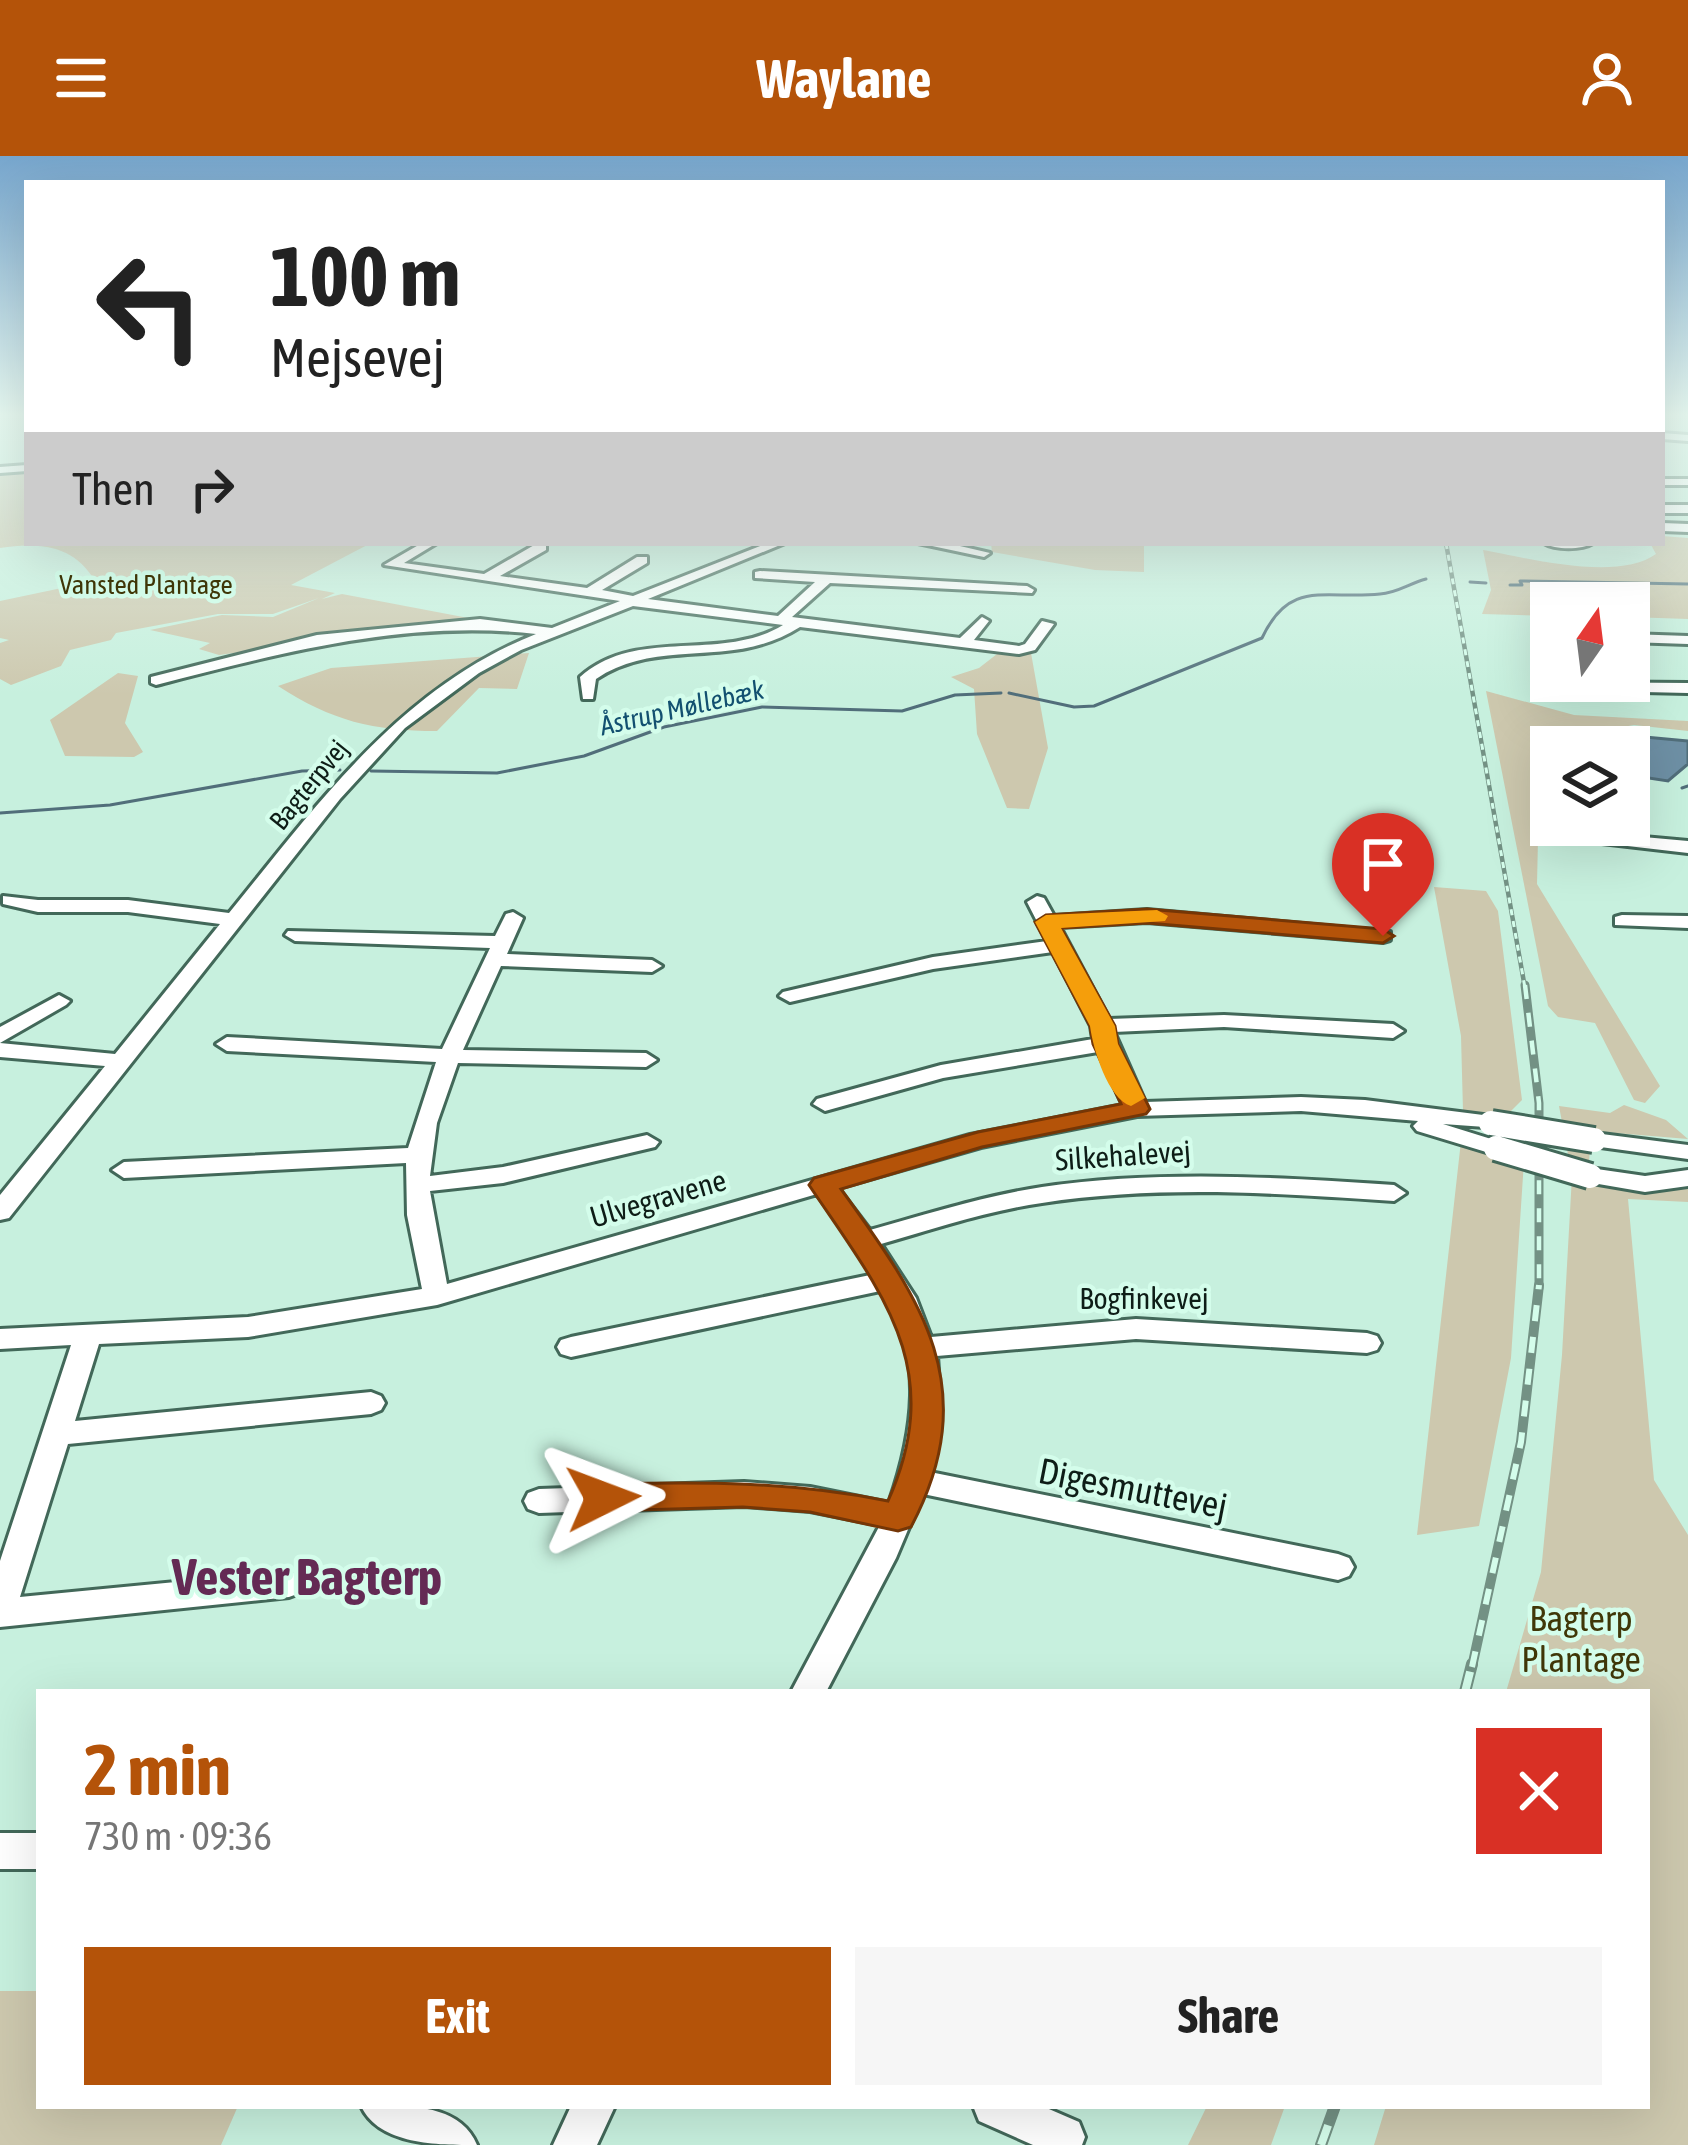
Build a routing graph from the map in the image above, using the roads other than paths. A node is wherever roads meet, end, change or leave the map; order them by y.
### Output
1 (426, 546) edge
2 (770, 546) edge
3 (942, 546) edge
4 (541, 547) dead end
5 (984, 553) dead end
6 (642, 560) dead end
7 (760, 574) dead end
8 (488, 578) junction
9 (828, 578) junction
10 (1027, 590) dead end
11 (589, 593) junction
12 (628, 600) junction
13 (860, 610) dead end
14 (918, 618) dead end
15 (982, 621) dead end
16 (787, 623) junction
17 (1047, 624) dead end
18 (840, 630) junction
19 (551, 631) junction
20 (901, 638) junction
21 (1650, 639) edge
22 (1688, 640) edge
23 (962, 645) junction
24 (156, 680) dead end
25 (1650, 688) edge
26 (1688, 688) edge
27 (588, 696) dead end
28 (1650, 843) edge
29 (1688, 847) edge
30 (10, 900) dead end
31 (513, 918) dead end
32 (234, 920) junction
33 (1622, 921) dead end
34 (1688, 922) edge
35 (295, 935) dead end
36 (1383, 936) dead end
37 (1058, 945) junction
38 (499, 951) junction
39 (652, 966) dead end
40 (790, 996) dead end
41 (59, 1001) dead end
42 (1394, 1031) dead end
43 (1104, 1035) junction
44 (0, 1036) edge
45 (227, 1044) dead end
46 (0, 1050) edge
47 (452, 1058) junction
48 (646, 1060) dead end
49 (122, 1061) junction
50 (824, 1104) dead end
51 (1137, 1109) junction
52 (1494, 1136) junction
53 (647, 1142) dead end
54 (1688, 1152) edge
55 (418, 1155) junction
56 (124, 1170) dead end
57 (1688, 1178) edge
58 (416, 1185) junction
59 (824, 1185) junction
60 (1394, 1193) dead end
61 (0, 1213) edge
62 (863, 1240) junction
63 (891, 1280) junction
64 (437, 1297) junction
65 (88, 1334) junction
66 (0, 1339) edge
67 (1367, 1343) dead end
68 (571, 1347) dead end
69 (922, 1348) junction
70 (371, 1403) dead end
71 (56, 1434) junction
72 (914, 1481) junction
73 (538, 1502) dead end
74 (898, 1517) junction
75 (1338, 1567) dead end
76 (289, 1584) dead end
77 (0, 1611) edge
78 (810, 1689) edge
79 (0, 1851) edge
80 (36, 1851) edge
81 (388, 2109) edge
82 (592, 2109) edge
83 (1001, 2109) edge
84 (1064, 2138) dead end
85 (456, 2145) edge
86 (574, 2145) edge

1 - 8 street
2 - 12 street, Bagterpvej
3 - 5 street
4 - 8 street
6 - 11 street
7 - 9 street
8 - 11 street
9 - 10 street
9 - 16 street
11 - 12 street
12 - 16 street
12 - 19 street, Bagterpvej
13 - 18 street
14 - 20 street
15 - 23 street
16 - 18 street
16 - 27 street
17 - 23 street
18 - 20 street
19 - 24 street
19 - 32 street, Bagterpvej
20 - 23 street
21 - 22 street
25 - 26 street
28 - 29 street
30 - 32 street
31 - 38 street
32 - 49 street, Bagterpvej
33 - 34 street
35 - 38 street
36 - 37 street
37 - 40 street
37 - 43 street
38 - 39 street
38 - 47 street
41 - 44 street
42 - 43 street
43 - 50 street
43 - 51 street
45 - 47 street
46 - 49 street
47 - 48 street
47 - 55 street
49 - 61 street, Bagterpvej
51 - 52 street, Ulvegravene
51 - 59 street, Ulvegravene
52 - 54 street, Ulvegravene, bridge
52 - 57 street, Ulvegravene, bridge
53 - 58 street
55 - 56 street
55 - 58 street
58 - 64 street
59 - 62 street
59 - 64 street, Ulvegravene
60 - 62 street, Silkehalevej
62 - 63 street
63 - 68 street
63 - 69 street
64 - 65 street, Ulvegravene
65 - 66 street, Ulvegravene
65 - 71 street
67 - 69 street, Bogfinkevej
69 - 72 street
70 - 71 street
71 - 77 street
72 - 74 street
72 - 75 street, Digesmuttevej
73 - 74 street
74 - 78 street
76 - 77 street
79 - 80 street
81 - 85 street
82 - 86 street
83 - 84 street

